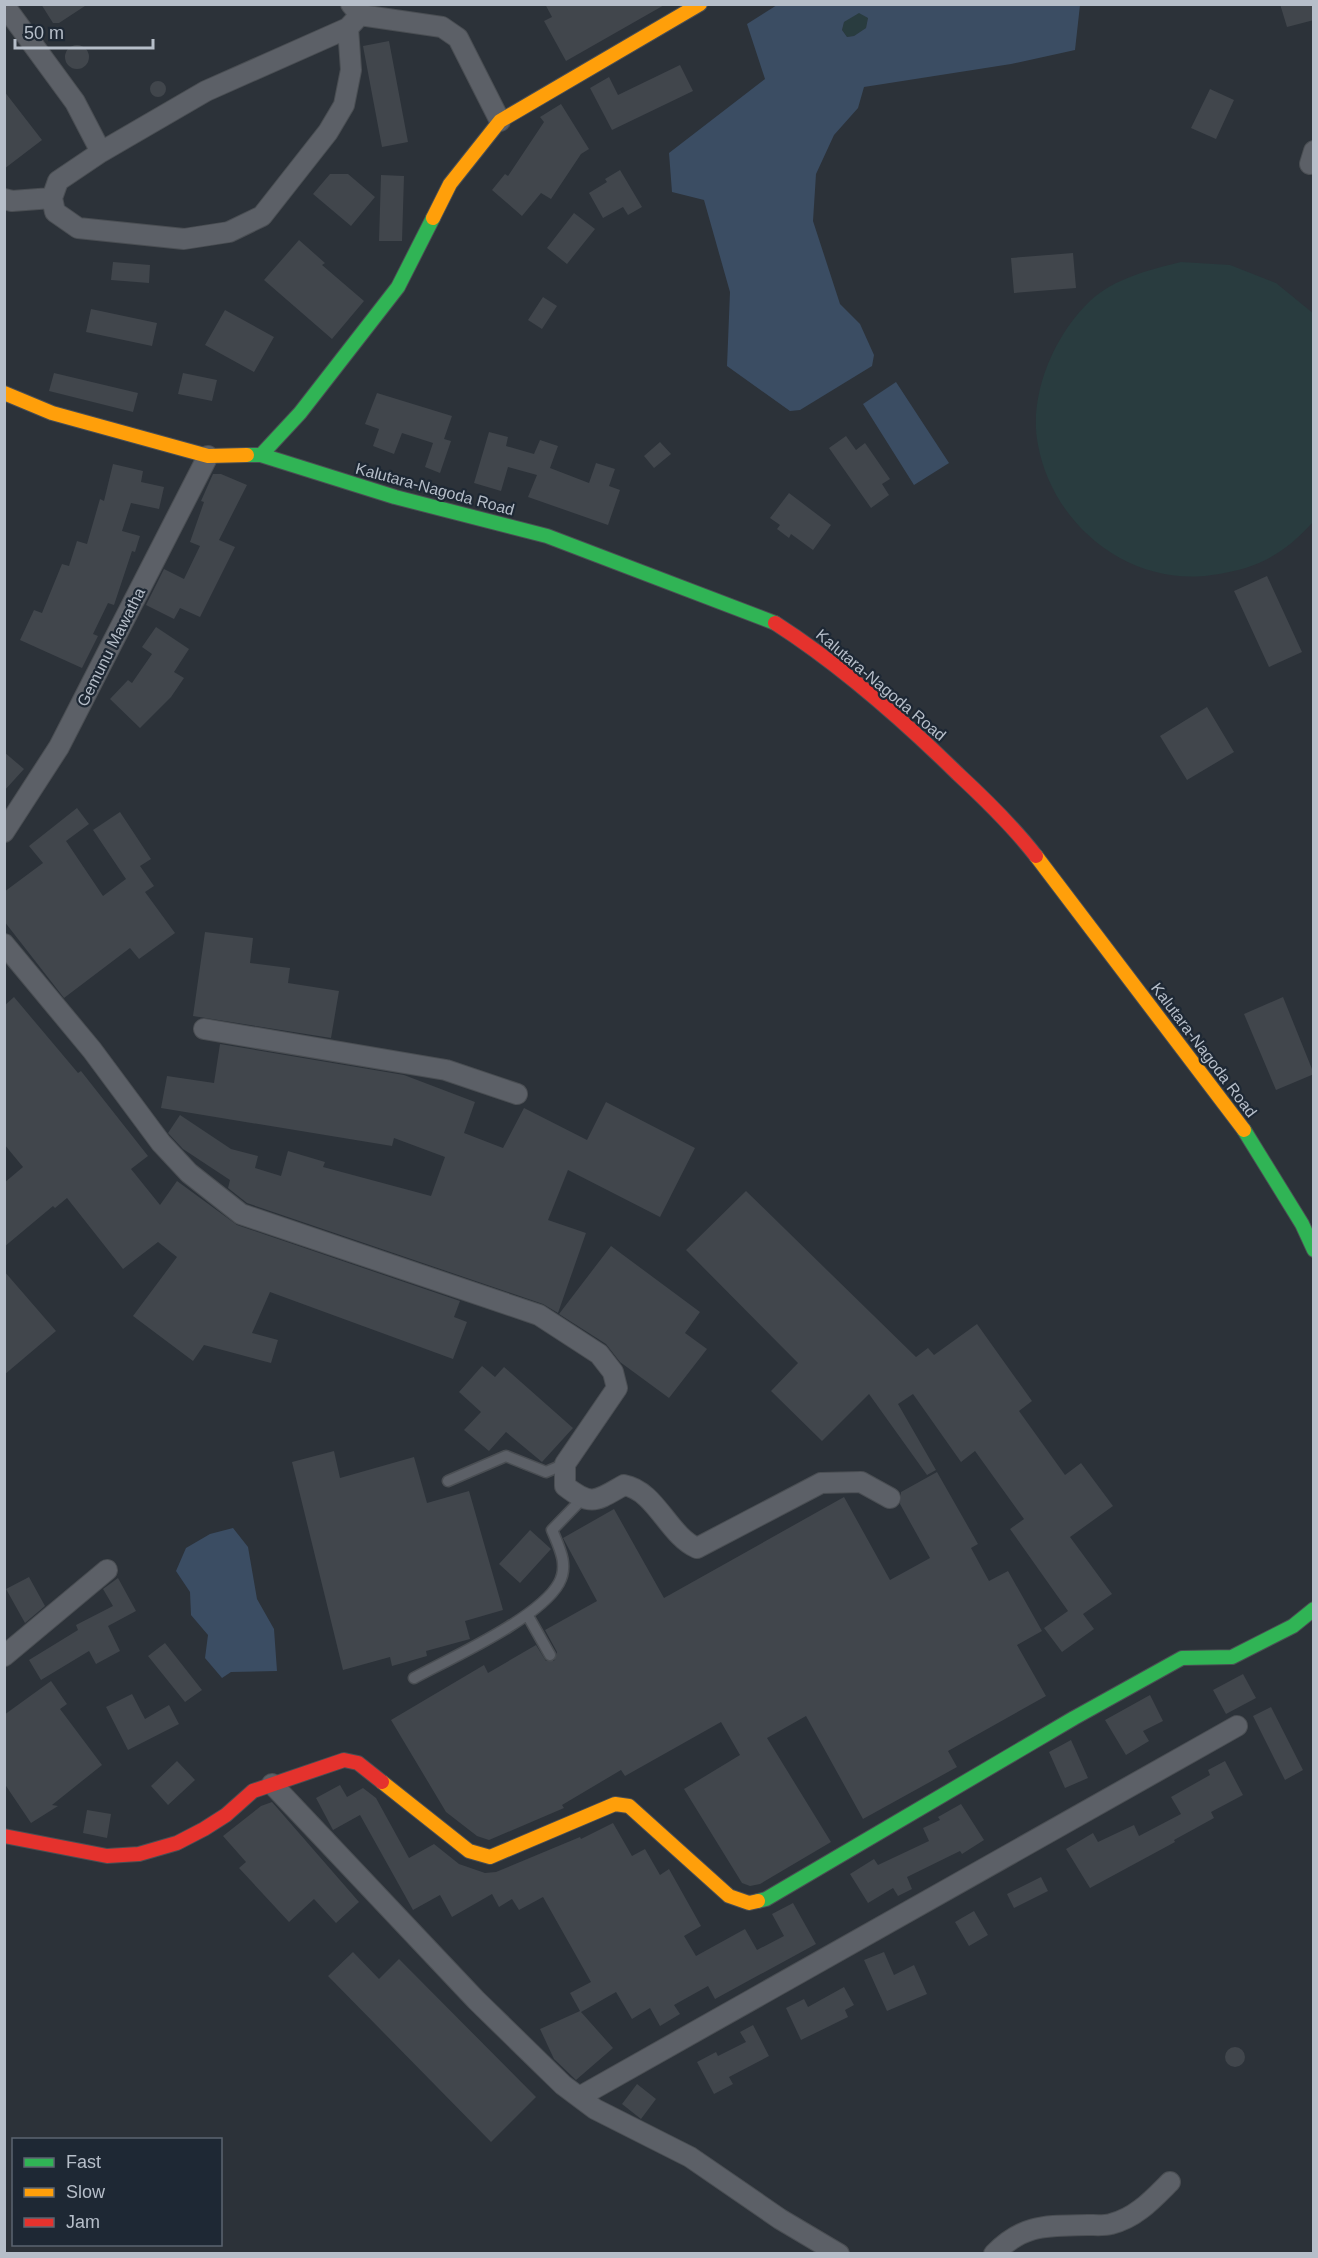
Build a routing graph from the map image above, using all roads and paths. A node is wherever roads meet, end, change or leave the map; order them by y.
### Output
1 (700, 4) edge
2 (4, 5) edge
3 (353, 16) edge
4 (500, 121) junction
5 (101, 152) junction
6 (52, 198) junction
7 (4, 199) edge
8 (4, 393) edge
9 (261, 455) junction
10 (208, 456) junction
11 (10, 809) edge
12 (4, 832) edge
13 (4, 944) edge
14 (204, 1029) dead end
15 (517, 1094) dead end
16 (1314, 1250) edge
17 (565, 1464) junction
18 (448, 1481) dead end
19 (890, 1498) dead end
20 (582, 1499) junction
21 (107, 1570) dead end
22 (1314, 1609) edge
23 (528, 1616) junction
24 (550, 1655) dead end
25 (4, 1656) edge
26 (414, 1678) dead end
27 (1237, 1726) dead end
28 (272, 1784) junction
29 (4, 1836) edge
30 (581, 2096) junction
31 (1170, 2182) dead end
32 (839, 2253) edge
33 (994, 2253) edge

1 - 4 street
2 - 5 street
3 - 4 street
3 - 5 street
3 - 6 street
4 - 9 street
5 - 6 street
6 - 7 street
8 - 10 street, Kalutara-Nagoda Road
9 - 10 street, Kalutara-Nagoda Road
9 - 16 street, Kalutara-Nagoda Road
10 - 11 street, Gemunu Mawatha
11 - 12 street, Gemunu Mawatha
13 - 17 street
14 - 15 street
17 - 18 lane
17 - 20 street
19 - 20 street
20 - 23 lane
21 - 25 street
22 - 28 street
23 - 24 lane
23 - 26 lane
27 - 30 street
28 - 29 street
28 - 30 street
30 - 32 street
31 - 33 street

